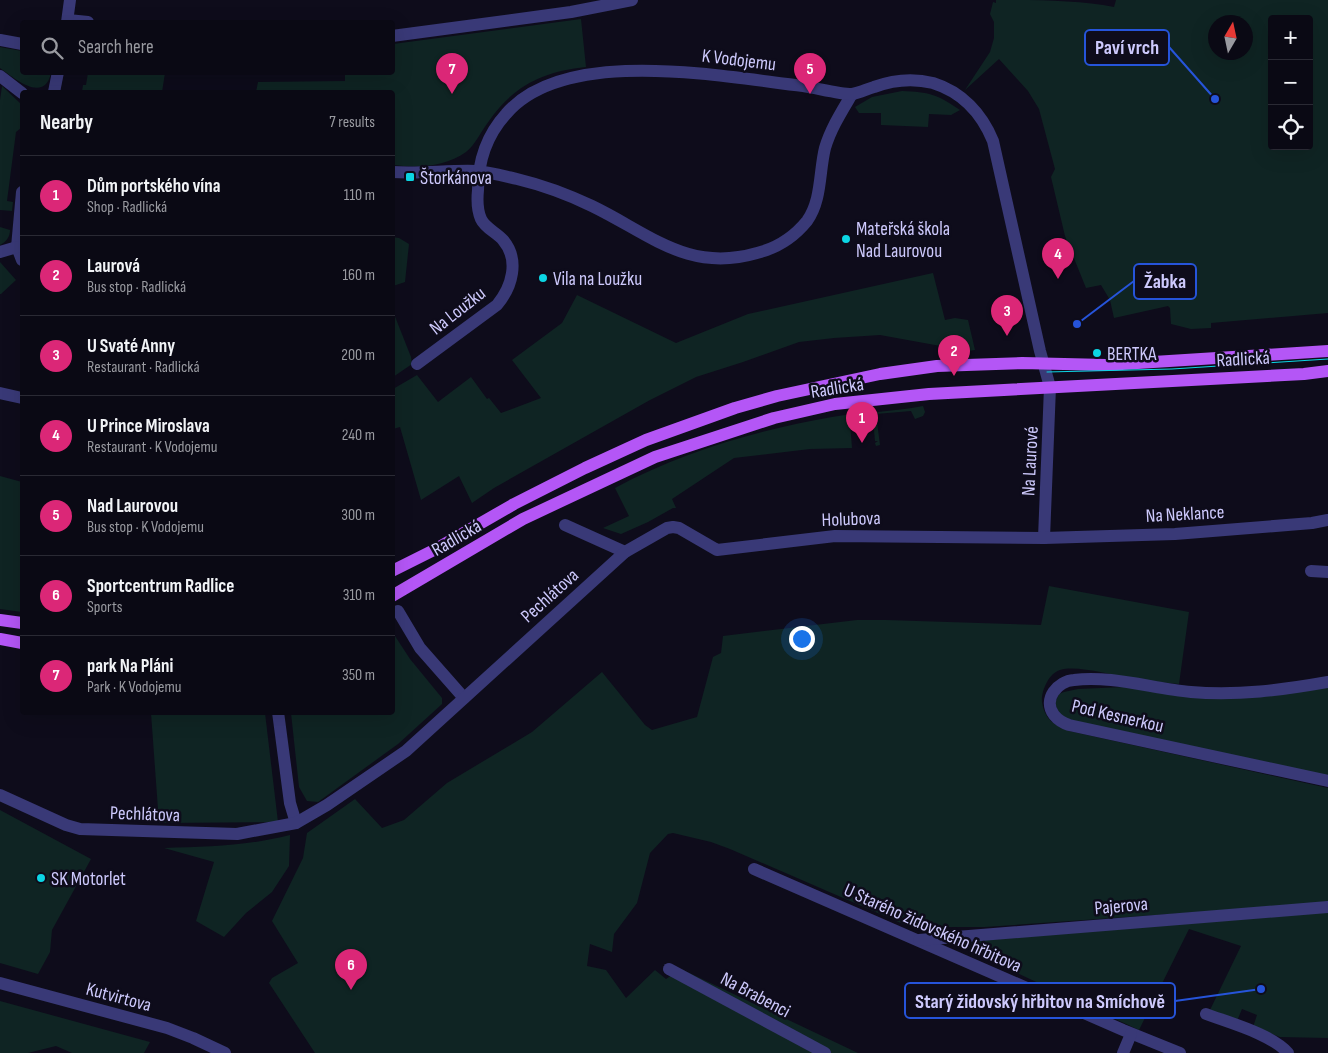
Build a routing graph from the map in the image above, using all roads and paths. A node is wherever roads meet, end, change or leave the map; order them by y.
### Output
1 (70, 0) edge
2 (632, 0) edge
3 (67, 20) edge
4 (395, 36) edge
5 (0, 40) edge
6 (20, 44) edge
7 (57, 75) edge
8 (0, 76) edge
9 (54, 90) edge
10 (20, 91) edge
11 (852, 94) junction
12 (395, 172) edge
13 (478, 172) junction
14 (20, 214) edge
15 (17, 247) junction
16 (0, 252) edge
17 (20, 255) edge
18 (1328, 351) edge
19 (1044, 363) junction
20 (417, 364) dead end
21 (1328, 371) edge
22 (1050, 386) junction
23 (0, 393) edge
24 (20, 398) edge
25 (1328, 520) edge
26 (565, 525) dead end
27 (667, 528) joint
28 (1044, 538) junction
29 (625, 552) junction
30 (395, 570) edge
31 (1311, 571) dead end
32 (1328, 572) edge
33 (395, 594) edge
34 (398, 611) dead end
35 (0, 620) edge
36 (20, 623) edge
37 (0, 639) edge
38 (20, 643) edge
39 (1328, 682) edge
40 (464, 698) junction
41 (278, 715) edge
42 (1328, 781) edge
43 (0, 794) edge
44 (296, 823) junction
45 (754, 869) dead end
46 (1328, 908) edge
47 (916, 940) junction
48 (669, 969) dead end
49 (0, 983) edge
50 (1206, 1014) dead end
51 (1132, 1034) junction
52 (225, 1053) edge
53 (825, 1053) edge
54 (1122, 1053) edge
55 (1180, 1053) edge
56 (1288, 1053) edge

1 - 3 street
2 - 4 street
5 - 6 street
7 - 9 street
8 - 10 street
11 - 13 street, K Vodojemu
11 - 13 street
11 - 19 street, K Vodojemu
12 - 13 street
13 - 20 street, Na Loužku
14 - 15 street
15 - 16 street
15 - 17 street
18 - 19 main road, Radlická
19 - 22 street, Na Laurové
19 - 30 main road, Radlická
21 - 22 main road, Radlická
22 - 28 street, Na Laurové
22 - 33 main road, Radlická
23 - 24 street
25 - 28 street, Na Neklance
26 - 29 street
27 - 28 street, Holubova
27 - 29 street, Pechlátova
29 - 40 street, Pechlátova
31 - 32 street
34 - 40 street
35 - 36 main road
37 - 38 main road
39 - 42 street, Pod Kesnerkou
40 - 44 street, Pechlátova
41 - 44 street
43 - 44 street, Pechlátova
45 - 47 street, U Starého židovského hřbitova
46 - 47 street, Pajerova
47 - 51 street, U Starého židovského hřbitova
48 - 53 street, Na Brabenci
49 - 52 street, Kutvirtova
50 - 56 street
51 - 54 street
51 - 55 street, U Starého židovského hřbitova

